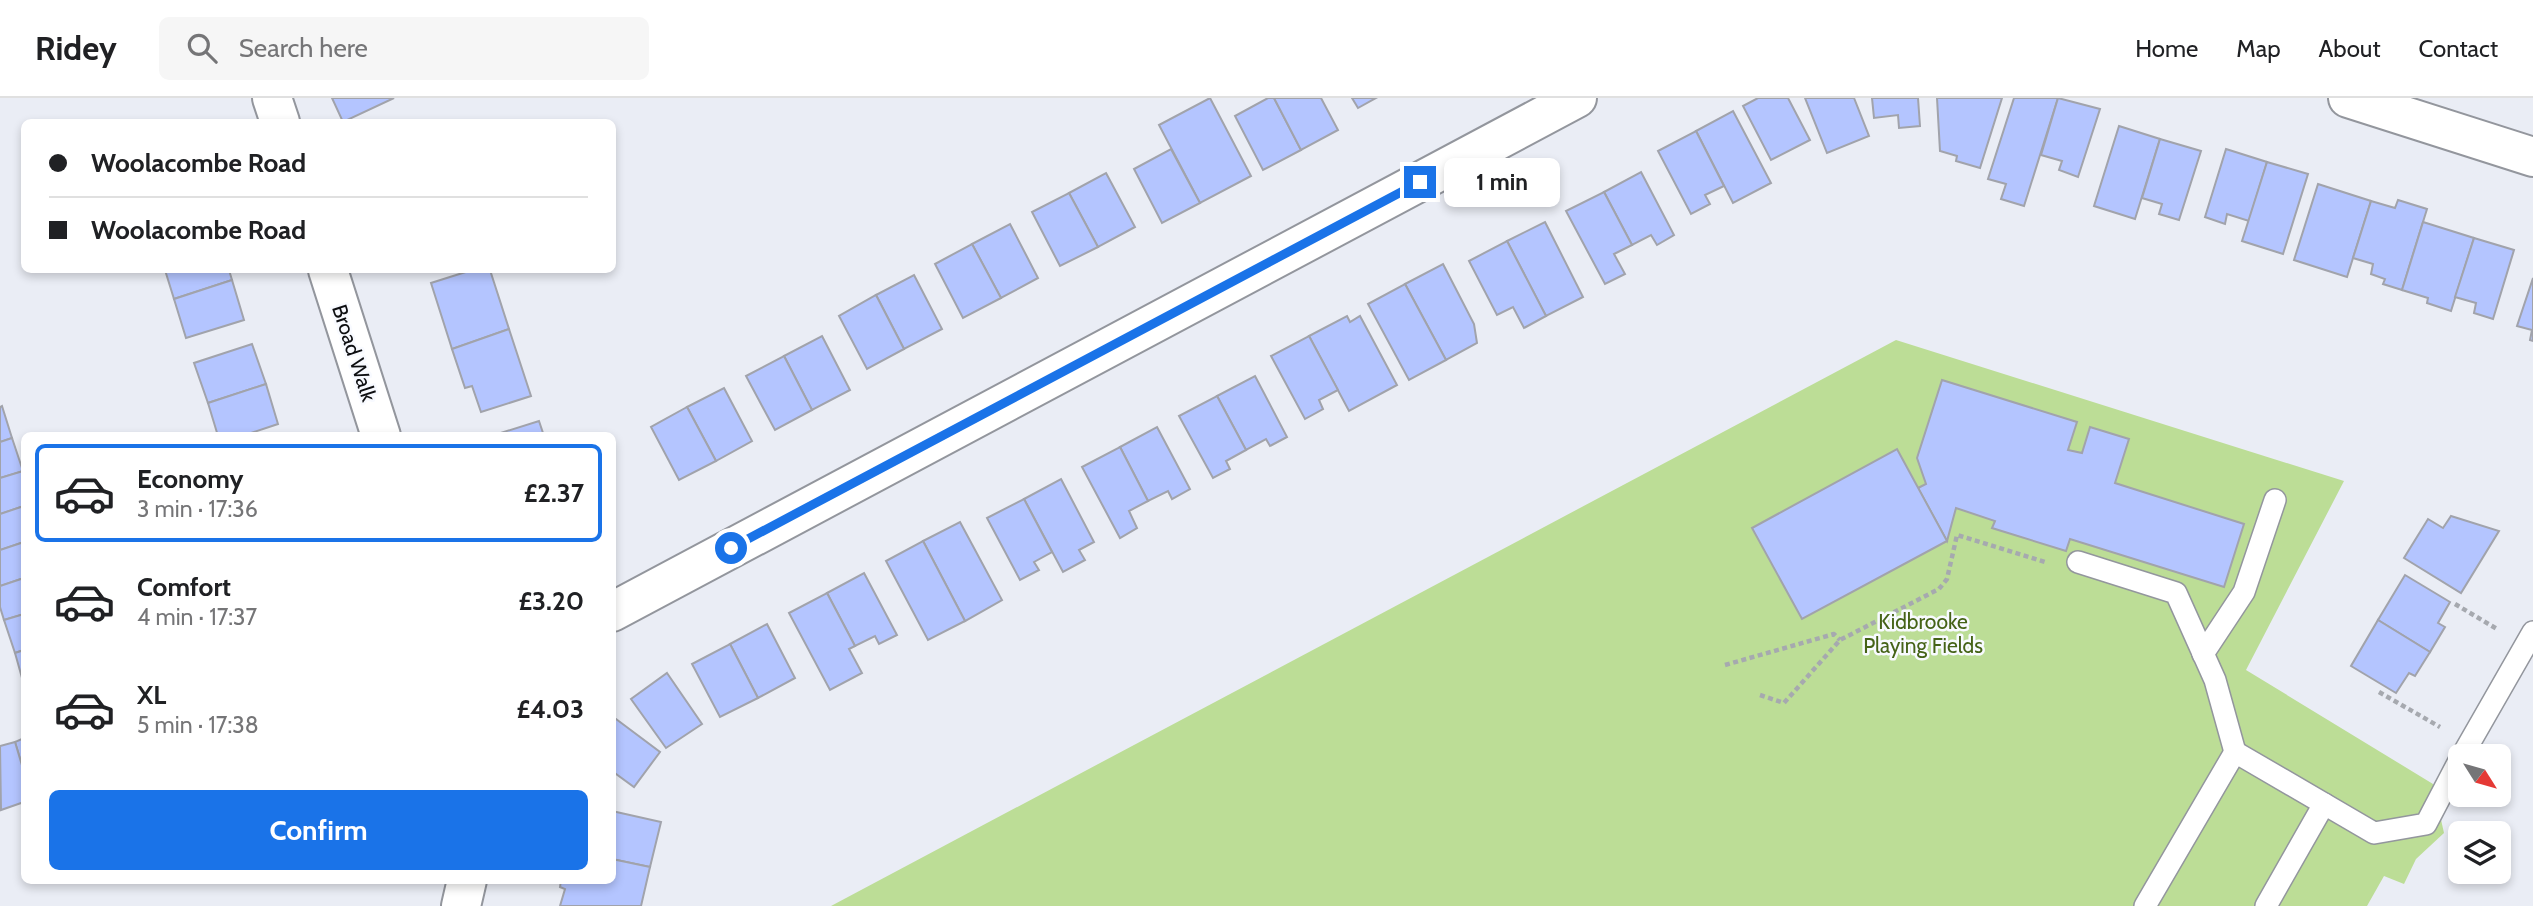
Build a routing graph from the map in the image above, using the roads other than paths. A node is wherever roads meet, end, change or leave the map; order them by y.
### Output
1 (272, 98) edge
2 (1577, 98) edge
3 (2348, 98) edge
4 (279, 119) edge
5 (2533, 157) edge
6 (329, 273) edge
7 (380, 432) edge
8 (2275, 500) dead end
9 (2078, 562) road end
10 (616, 610) edge
11 (2529, 639) edge
12 (2203, 654) junction
13 (2469, 744) edge
14 (2235, 751) junction
15 (2448, 783) edge
16 (2324, 804) junction
17 (466, 884) edge
18 (461, 906) edge
19 (2145, 906) edge
20 (2266, 906) edge

1 - 4 street
2 - 10 street
3 - 5 street
6 - 7 street, Broad Walk
8 - 12 lane
9 - 12 lane
11 - 13 lane
12 - 14 lane
14 - 16 lane
14 - 19 lane
15 - 16 lane
16 - 20 lane
17 - 18 street

